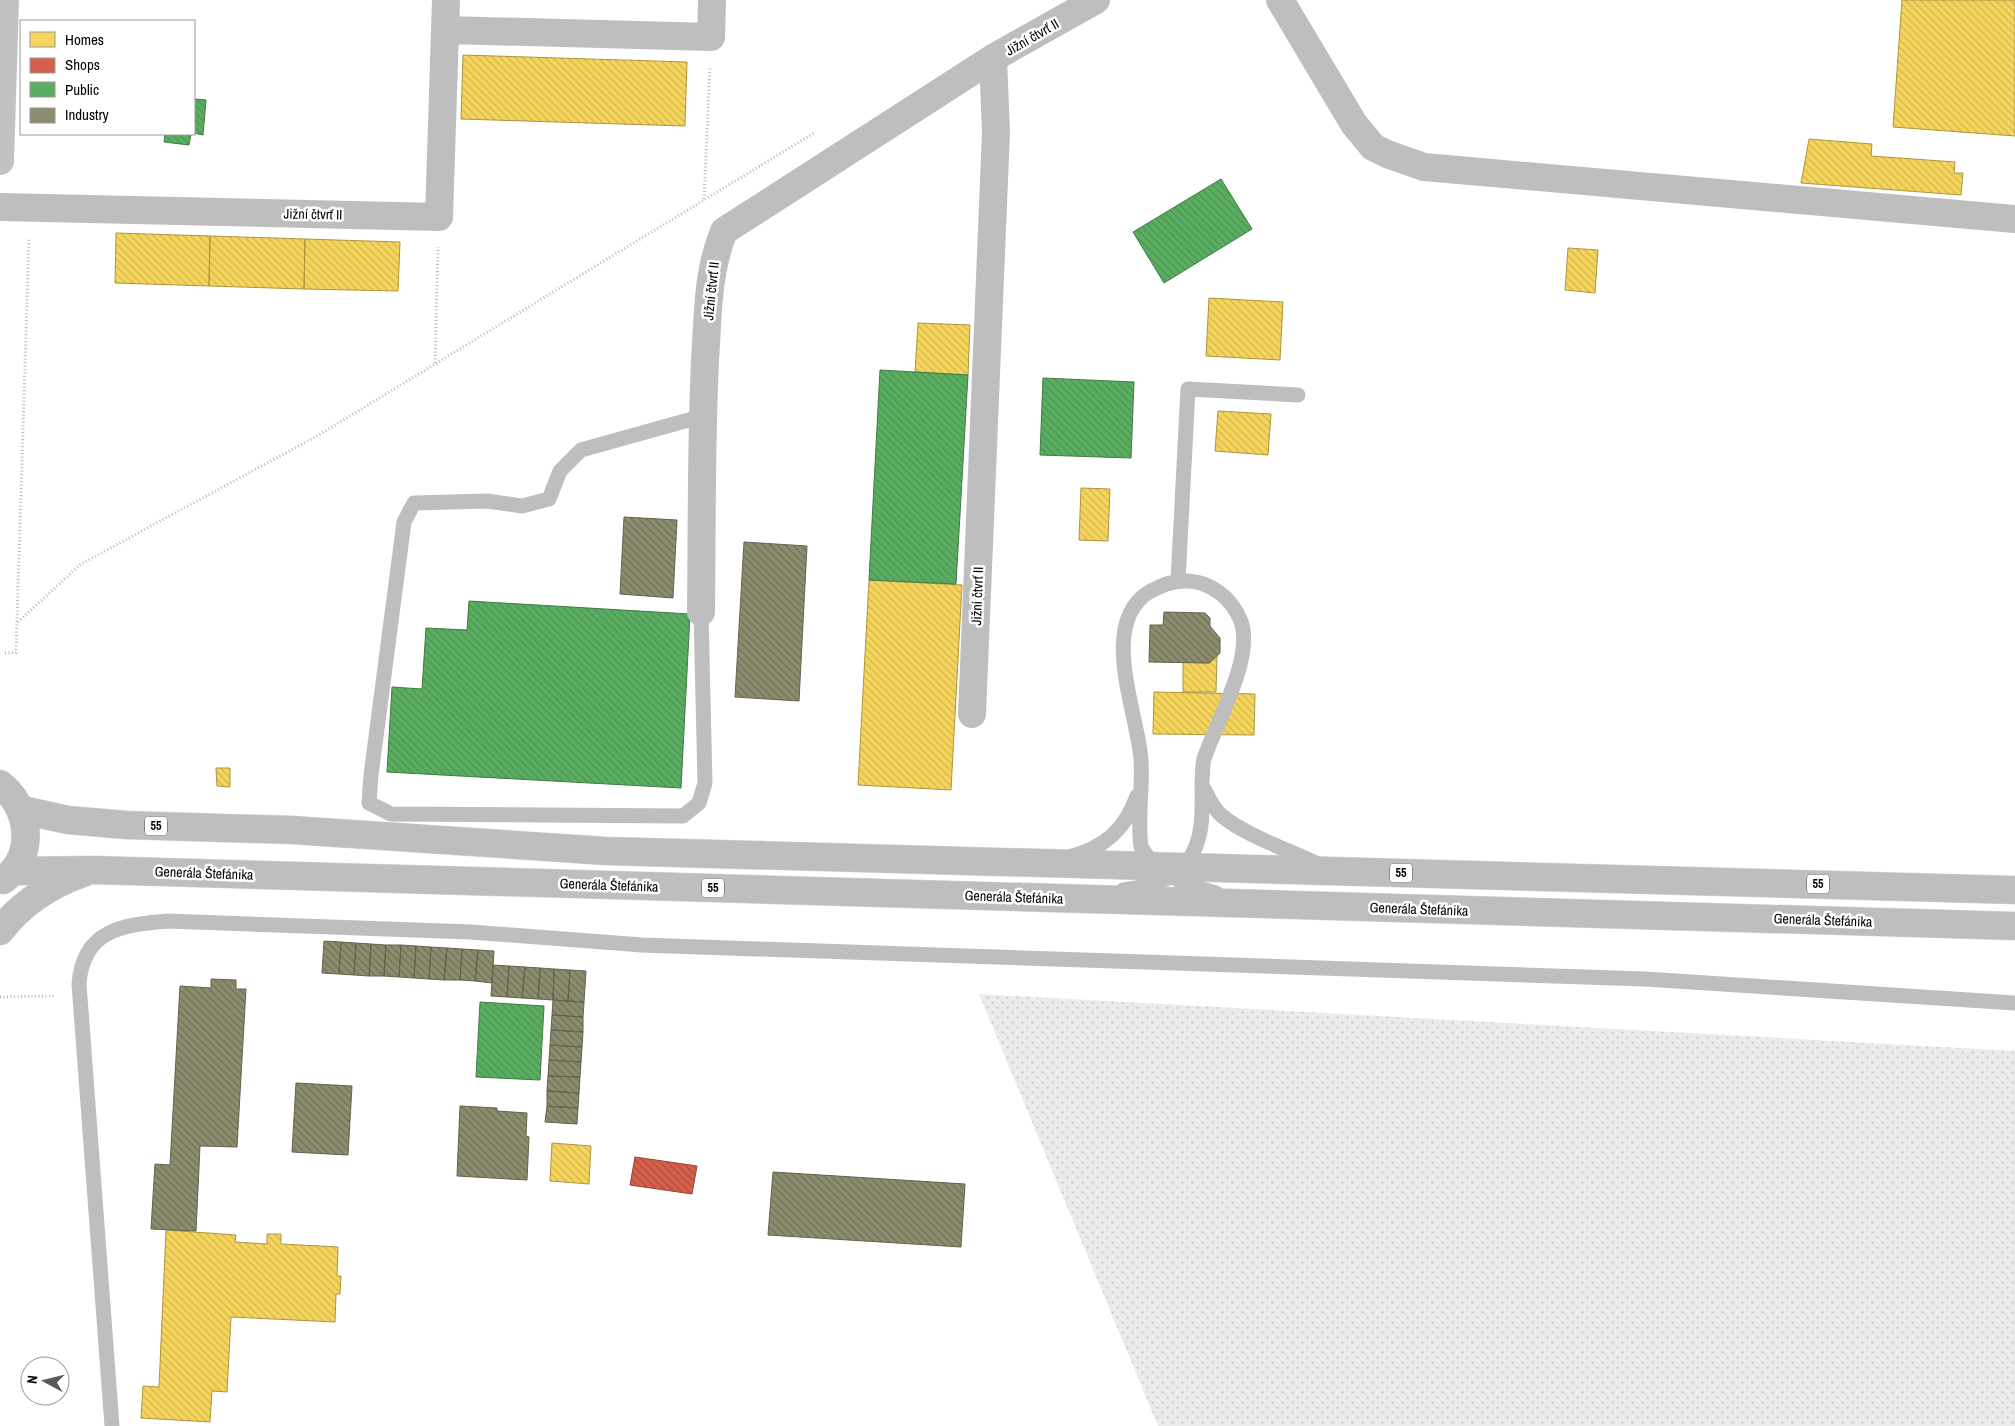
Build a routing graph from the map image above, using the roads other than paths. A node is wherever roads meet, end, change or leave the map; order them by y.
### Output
1 (5, 0) edge
2 (446, 0) edge
3 (712, 0) edge
4 (1096, 0) edge
5 (1280, 0) edge
6 (447, 30) junction
7 (994, 58) junction
8 (0, 162) edge
9 (0, 208) edge
10 (2015, 219) edge
11 (1298, 395) dead end
12 (703, 416) junction
13 (1178, 581) junction
14 (701, 612) joint
15 (972, 714) dead end
16 (0, 784) edge
17 (1140, 785) junction
18 (1202, 786) junction
19 (22, 810) junction
20 (1048, 862) junction
21 (1170, 869) junction
22 (94, 870) junction
23 (1332, 871) junction
24 (6, 877) edge
25 (2015, 890) edge
26 (1047, 898) junction
27 (1332, 906) junction
28 (2015, 926) edge
29 (0, 931) edge
30 (2015, 1003) edge
31 (112, 1426) edge

1 - 8 main road
2 - 6 main road
3 - 6 main road
4 - 7 main road, Jižní čtvrť II
5 - 10 main road
6 - 9 main road, Jižní čtvrť II
7 - 12 main road, Jižní čtvrť II
7 - 15 main road, Jižní čtvrť II
11 - 13 lane
12 - 14 main road, Jižní čtvrť II
12 - 14 lane
13 - 17 lane
13 - 18 lane
16 - 19 main road, 55
17 - 20 lane
17 - 21 lane
18 - 21 lane
18 - 23 lane
19 - 20 main road, 55
19 - 24 main road, 55
20 - 21 main road, 55
21 - 23 main road, 55
21 - 26 lane
21 - 27 lane
22 - 24 main road, Generála Štefánika / 55
22 - 26 main road, Generála Štefánika / 55
22 - 29 main road
23 - 25 main road, 55
26 - 27 main road, Generála Štefánika / 55
27 - 28 main road, Generála Štefánika / 55
30 - 31 lane

